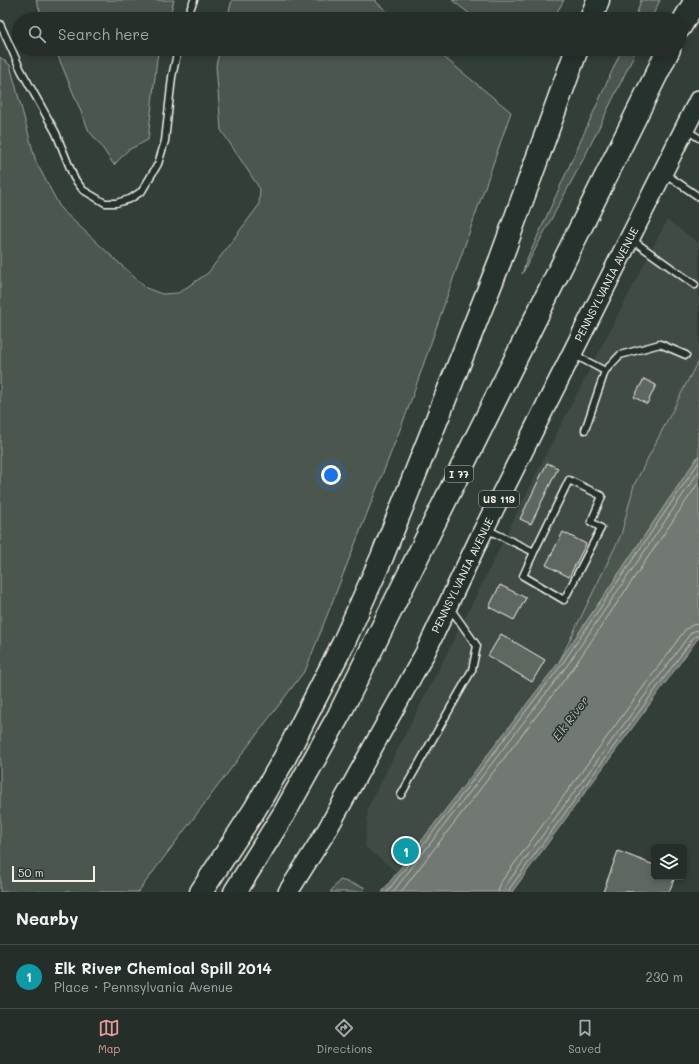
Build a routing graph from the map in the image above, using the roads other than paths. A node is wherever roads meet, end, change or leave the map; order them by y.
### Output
1 (194, 0) edge
2 (593, 0) edge
3 (598, 0) edge
4 (690, 0) edge
5 (696, 0) edge
6 (189, 12) edge
7 (589, 12) edge
8 (594, 12) edge
9 (686, 12) edge
10 (687, 15) edge
11 (0, 24) edge
12 (12, 50) edge
13 (15, 56) edge
14 (176, 56) edge
15 (575, 56) edge
16 (666, 56) edge
17 (699, 100) edge
18 (692, 133) edge
19 (663, 172) junction
20 (699, 197) edge
21 (630, 238) junction
22 (695, 285) dead end
23 (572, 353) junction
24 (686, 355) dead end
25 (605, 371) junction
26 (585, 430) dead end
27 (484, 528) junction
28 (534, 552) junction
29 (448, 605) junction
30 (401, 795) dead end
31 (201, 892) edge
32 (235, 892) edge
33 (288, 892) edge

1 - 6 lane
2 - 7 highway
3 - 8 highway
4 - 9 highway
5 - 10 highway
11 - 12 lane
13 - 14 lane
15 - 31 highway
16 - 32 highway, I 77
17 - 18 main road, PENNSYLVANIA AVENUE / US 119
18 - 19 main road, PENNSYLVANIA AVENUE / US 119
19 - 20 lane
19 - 21 main road, PENNSYLVANIA AVENUE / US 119
21 - 22 lane
21 - 23 main road, PENNSYLVANIA AVENUE / US 119
23 - 25 lane
23 - 27 main road, PENNSYLVANIA AVENUE / US 119
24 - 25 lane
25 - 26 lane
27 - 28 lane
27 - 29 main road, PENNSYLVANIA AVENUE / US 119
28 - 28 lane
29 - 30 lane
29 - 33 main road, PENNSYLVANIA AVENUE / US 119

